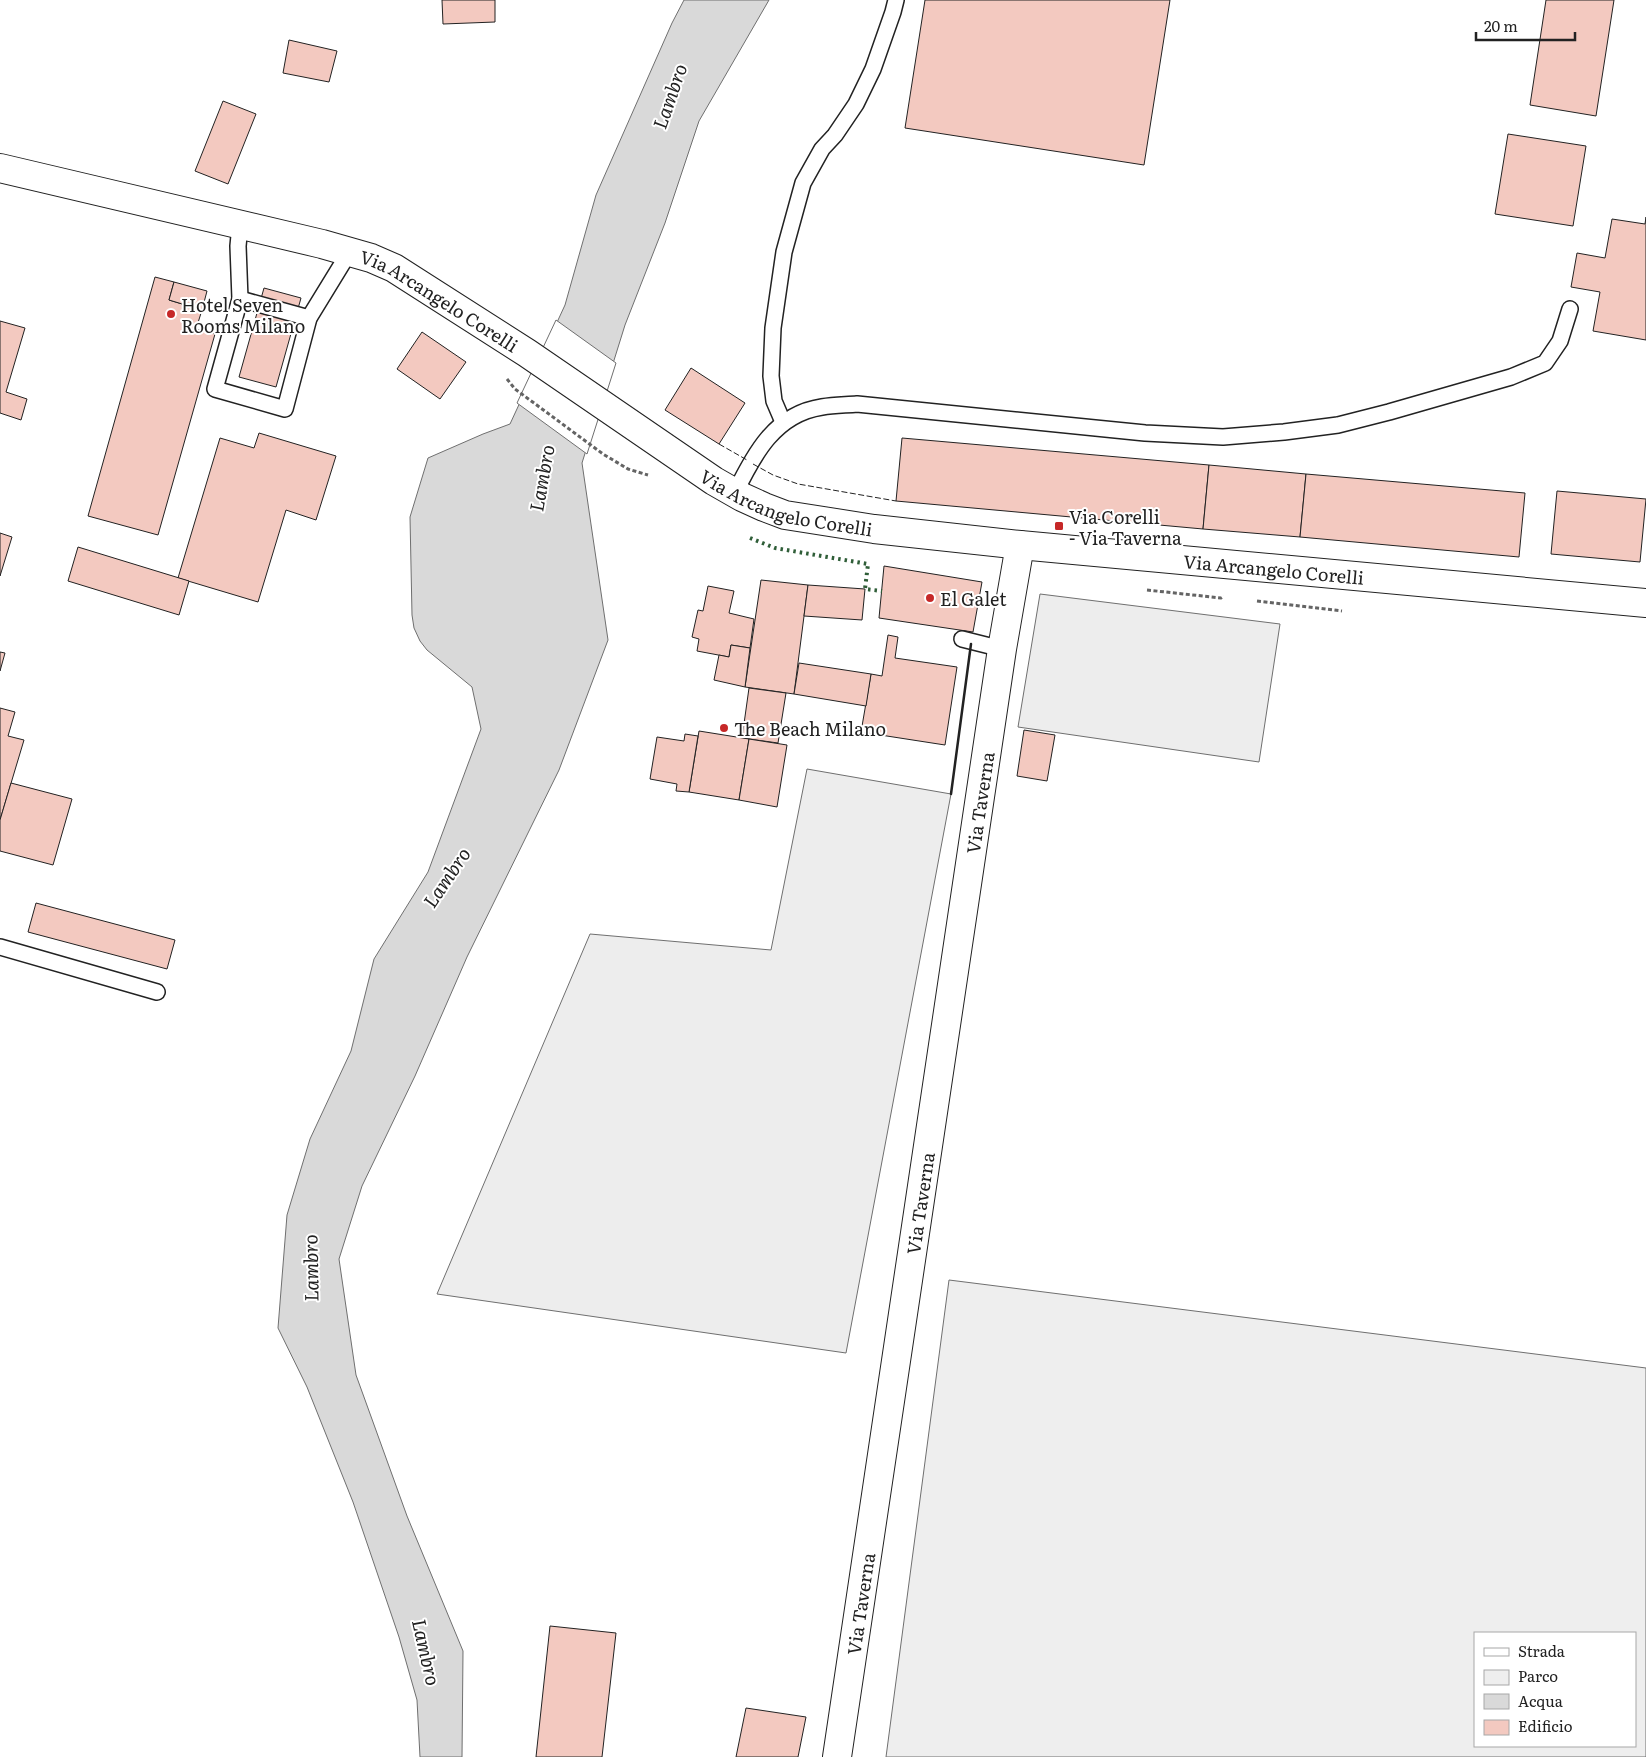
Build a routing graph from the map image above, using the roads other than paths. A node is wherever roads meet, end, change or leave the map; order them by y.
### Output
1 (896, 0) edge
2 (0, 168) edge
3 (240, 224) junction
4 (350, 251) junction
5 (240, 299) junction
6 (1570, 309) dead end
7 (309, 318) junction
8 (783, 422) junction
9 (735, 493) junction
10 (1020, 545) junction
11 (1646, 603) edge
12 (962, 639) dead end
13 (1002, 649) junction
14 (0, 948) edge
15 (158, 992) dead end
16 (837, 1757) edge

1 - 8 lane
2 - 3 street, Via Arcangelo Corelli
3 - 4 street, Via Arcangelo Corelli
3 - 5 lane
4 - 7 lane
4 - 9 street, Via Arcangelo Corelli
5 - 7 lane
5 - 7 lane
6 - 8 lane
8 - 9 lane
9 - 10 street, Via Arcangelo Corelli
10 - 11 street, Via Arcangelo Corelli
10 - 13 street, Via Taverna
12 - 13 lane
13 - 16 street, Via Taverna
14 - 15 lane

